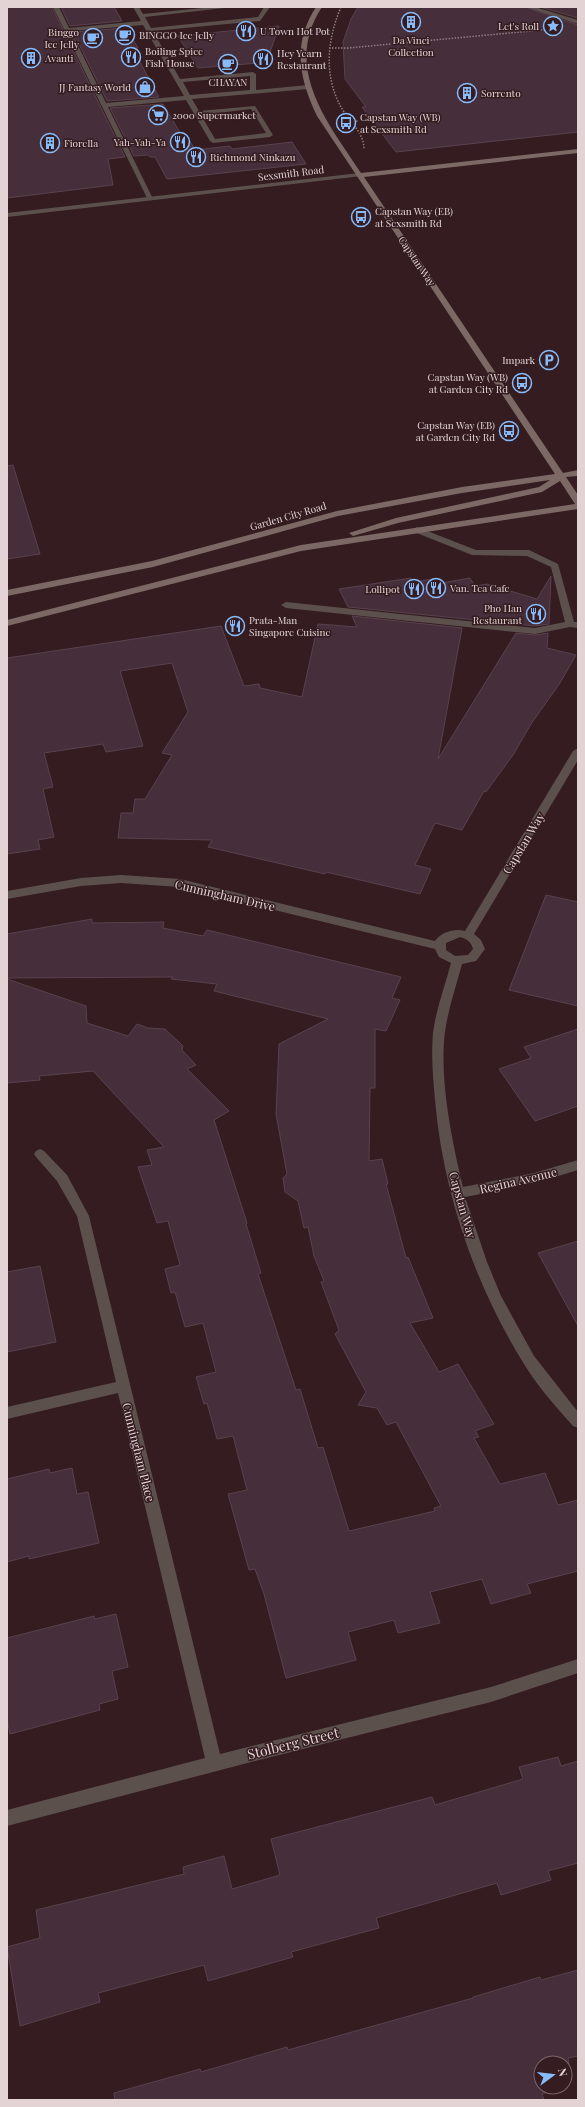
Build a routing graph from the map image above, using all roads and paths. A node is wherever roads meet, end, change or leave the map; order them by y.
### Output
1 (56, 7) edge
2 (136, 7) edge
3 (230, 7) edge
4 (267, 7) edge
5 (319, 7) edge
6 (341, 7) edge
7 (529, 7) edge
8 (140, 16) junction
9 (578, 22) edge
10 (144, 23) junction
11 (548, 29) dead end
12 (67, 30) junction
13 (148, 30) junction
14 (329, 48) junction
15 (178, 81) junction
16 (308, 86) junction
17 (254, 91) junction
18 (187, 97) junction
19 (104, 105) junction
20 (197, 113) junction
21 (358, 121) dead end
22 (352, 122) junction
23 (346, 123) dead end
24 (578, 151) edge
25 (350, 162) junction
26 (360, 175) junction
27 (150, 199) junction
28 (7, 215) edge
29 (578, 473) edge
30 (561, 476) junction
31 (578, 502) edge
32 (578, 506) edge
33 (418, 530) junction
34 (300, 548) junction
35 (7, 593) edge
36 (286, 605) dead end
37 (7, 623) edge
38 (574, 624) edge
39 (578, 751) edge
40 (7, 896) edge
41 (468, 935) junction
42 (439, 946) junction
43 (457, 961) junction
44 (40, 1154) dead end
45 (578, 1165) edge
46 (458, 1193) junction
47 (123, 1386) junction
48 (7, 1413) edge
49 (578, 1422) edge
50 (578, 1666) edge
51 (214, 1762) junction
52 (7, 1818) edge

1 - 12 street
2 - 8 street
3 - 8 street
4 - 13 street
5 - 16 street, Capstan Way
6 - 14 path
7 - 9 street
8 - 10 street
10 - 12 street
10 - 13 street
11 - 14 path
12 - 19 street
13 - 15 street
14 - 22 path
15 - 17 street
15 - 18 street
16 - 17 street
16 - 25 street, Capstan Way
17 - 18 street
18 - 19 street
18 - 20 street
19 - 27 street
20 - 20 street
21 - 22 path
22 - 23 path
22 - 25 path
24 - 26 street, Sexsmith Road
25 - 26 street, Capstan Way
26 - 27 street, Sexsmith Road
26 - 30 street, Capstan Way
27 - 28 street, Sexsmith Road
29 - 30 street, Garden City Road
30 - 31 street, Capstan Way
30 - 34 street
30 - 35 street, Garden City Road
32 - 33 street
33 - 34 street
33 - 38 street
34 - 37 street
36 - 38 street
39 - 41 street, Capstan Way
40 - 42 street, Cunningham Drive
41 - 42 street
41 - 43 street
42 - 43 street
43 - 46 street, Capstan Way
44 - 47 street, Cunningham Place
45 - 46 street, Regina Avenue
46 - 49 street, Capstan Way
47 - 48 street
47 - 51 street, Cunningham Place
50 - 51 street, Stolberg Street
51 - 52 street, Stolberg Street

